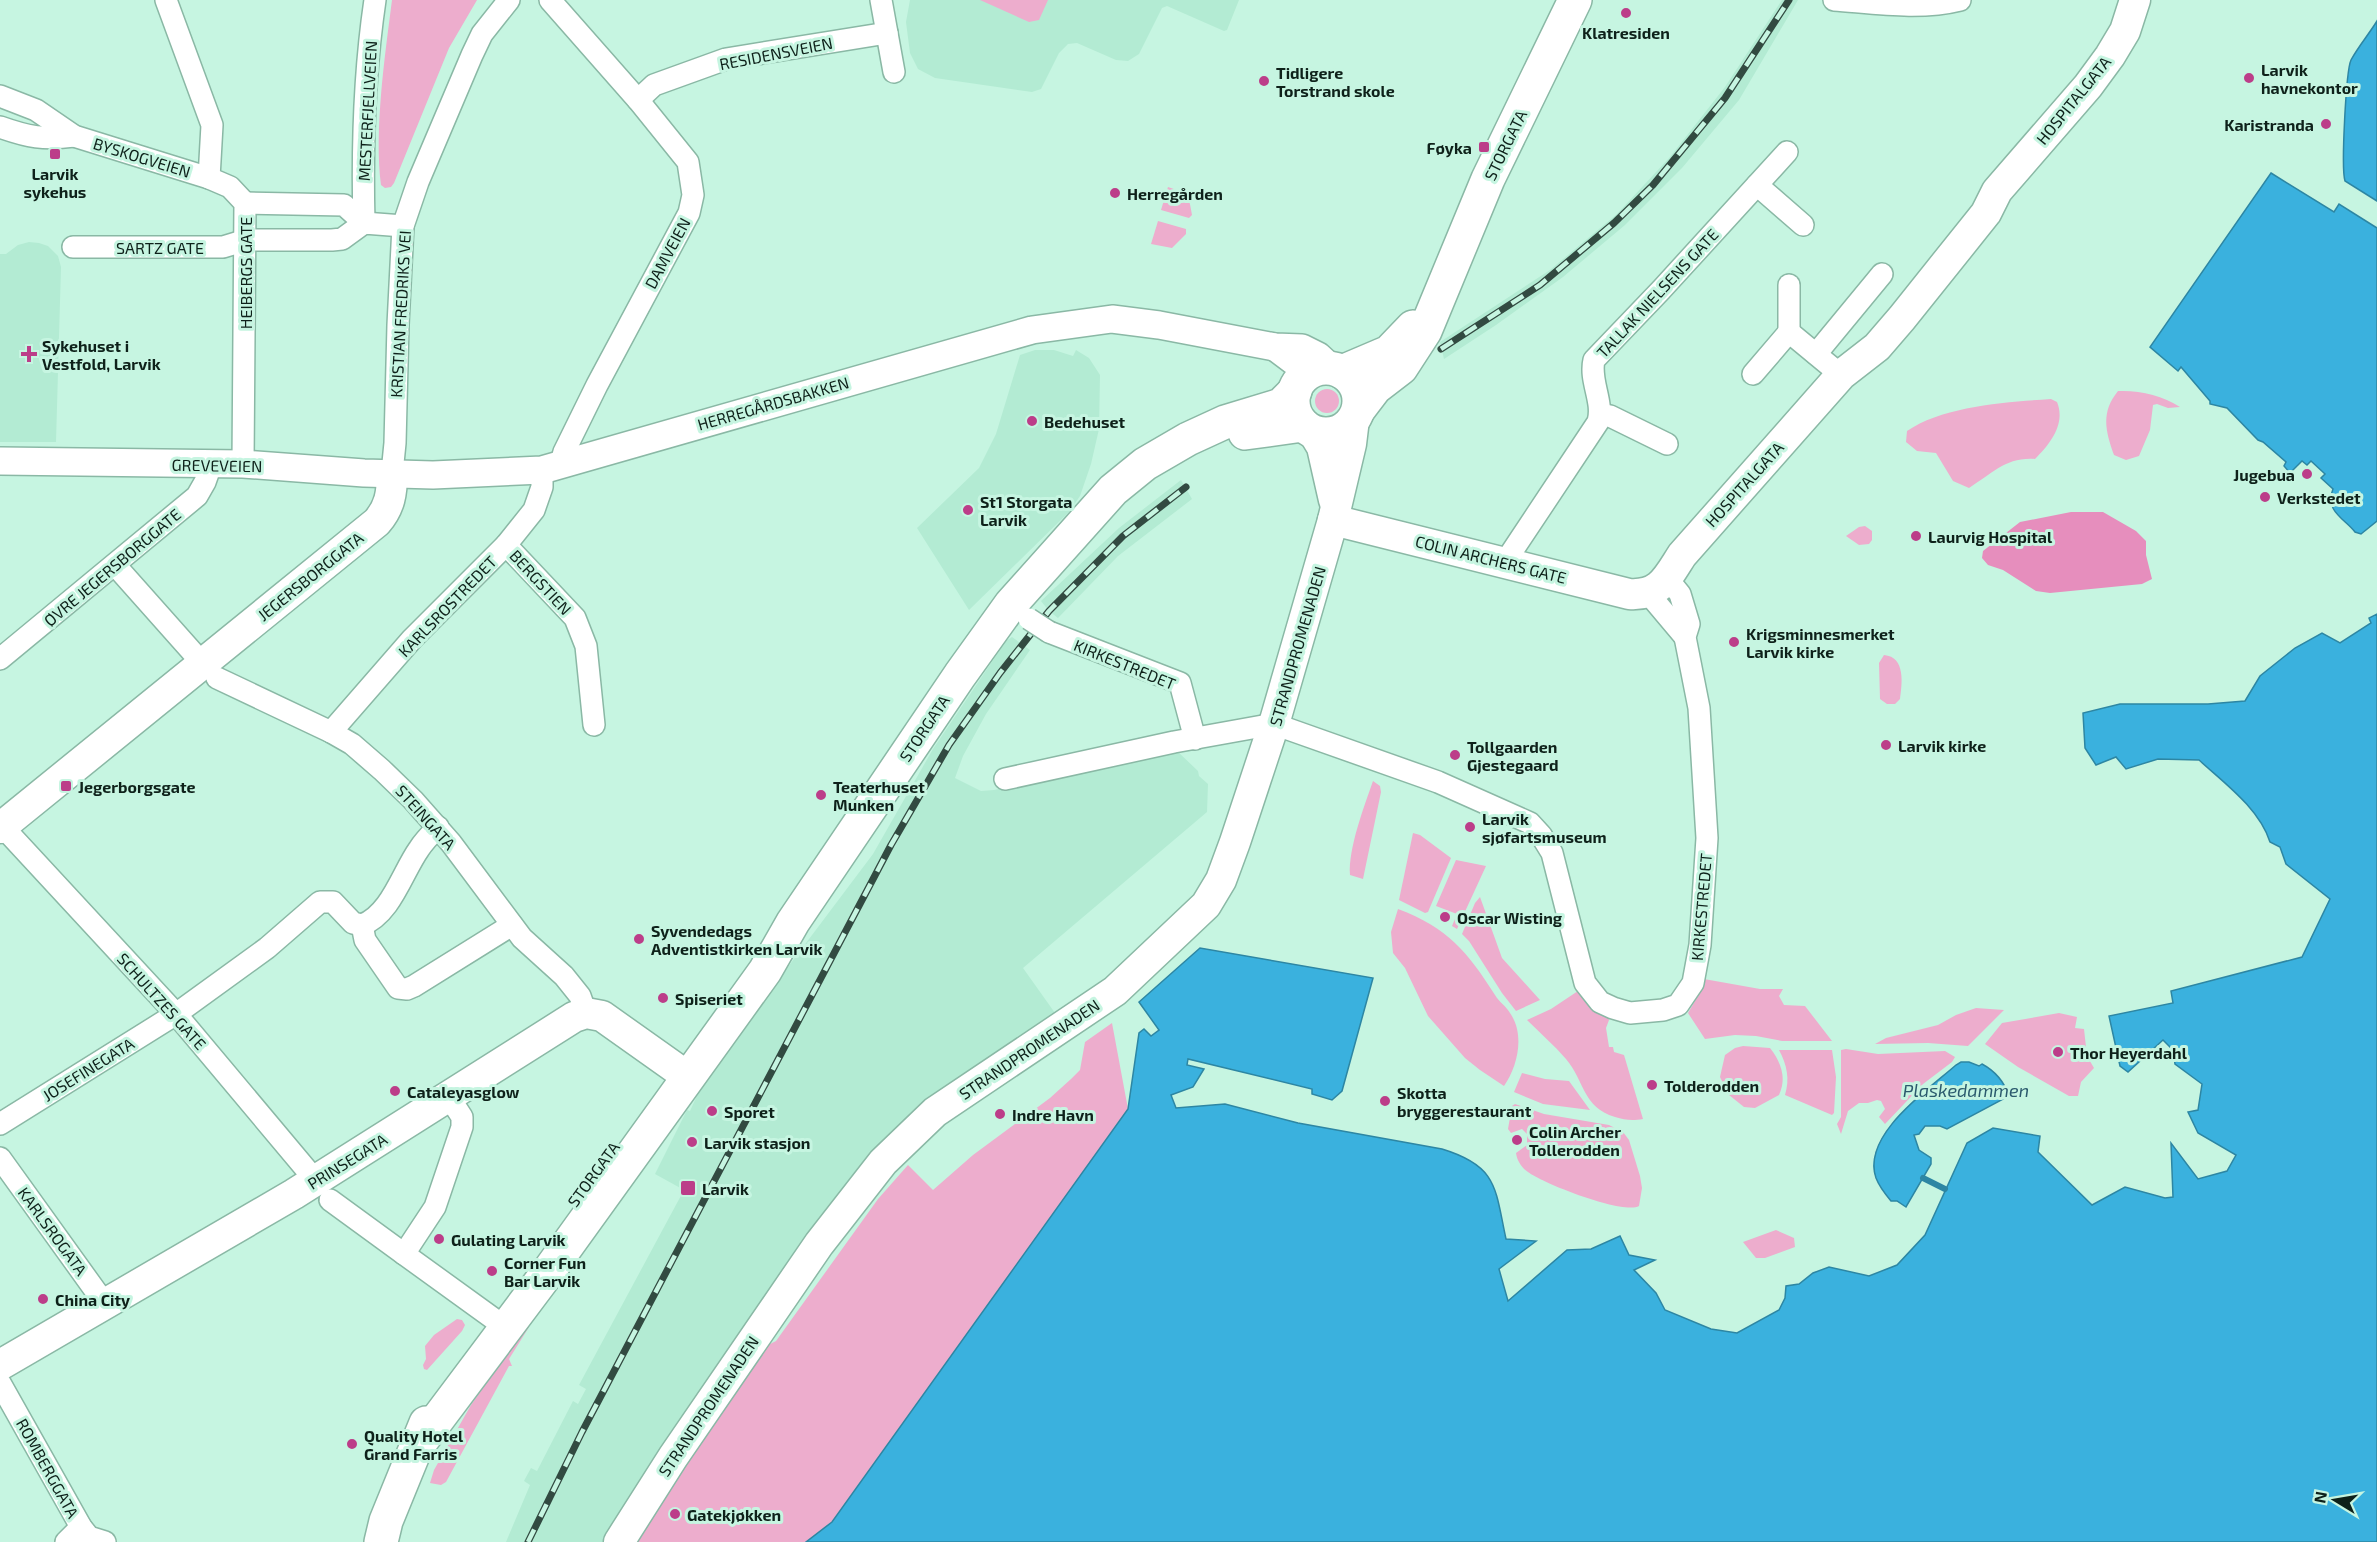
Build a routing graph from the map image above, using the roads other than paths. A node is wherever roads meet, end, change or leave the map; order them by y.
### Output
1 (166, 0) edge
2 (375, 0) edge
3 (509, 0) edge
4 (550, 0) edge
5 (881, 0) edge
6 (1834, 0) edge
7 (1960, 0) edge
8 (2135, 0) edge
9 (1570, 2) edge
10 (887, 33) junction
11 (894, 72) dead end
12 (0, 96) edge
13 (638, 100) junction
14 (0, 127) edge
15 (74, 136) junction
16 (1787, 152) dead end
17 (209, 178) junction
18 (1757, 185) junction
19 (245, 202) junction
20 (364, 223) junction
21 (1803, 225) dead end
22 (403, 226) junction
23 (246, 240) junction
24 (74, 247) dead end
25 (1882, 274) dead end
26 (1789, 285) dead end
27 (1441, 292) junction
28 (1789, 332) junction
29 (1275, 347) junction
30 (1816, 354) junction
31 (1336, 370) junction
32 (1753, 374) dead end
33 (1841, 375) junction
34 (1298, 386) junction
35 (1357, 414) junction
36 (1600, 414) junction
37 (1308, 428) junction
38 (1666, 444) dead end
39 (0, 462) edge
40 (243, 464) junction
41 (211, 465) junction
42 (551, 468) junction
43 (392, 473) junction
44 (433, 475) joint
45 (1334, 514) junction
46 (1066, 542) junction
47 (506, 545) junction
48 (1505, 562) junction
49 (115, 565) junction
50 (1658, 585) junction
51 (1025, 617) dead end
52 (0, 659) edge
53 (210, 671) junction
54 (1274, 724) junction
55 (594, 725) dead end
56 (331, 732) junction
57 (1195, 739) junction
58 (1005, 779) dead end
59 (1, 827) edge
60 (438, 827) junction
61 (362, 925) junction
62 (512, 925) junction
63 (586, 1013) junction
64 (176, 1014) junction
65 (679, 1072) junction
66 (449, 1097) junction
67 (0, 1124) edge
68 (0, 1158) edge
69 (323, 1190) junction
70 (405, 1254) junction
71 (105, 1304) junction
72 (498, 1322) junction
73 (0, 1365) edge
74 (0, 1383) edge
75 (73, 1535) edge
76 (105, 1542) edge
77 (381, 1542) edge
78 (619, 1542) edge

1 - 17 street
2 - 20 street, MESTERFJELLVEIEN
3 - 22 street, KRISTIAN FREDRIKS VEI
4 - 13 street, DAMVEIEN
5 - 10 street
6 - 7 street
8 - 33 main road, HOSPITALGATA
9 - 27 main road, STORGATA
10 - 11 street
10 - 13 street, RESIDENSVEIEN
12 - 15 street, BYSKOGVEIEN
13 - 42 street, DAMVEIEN
14 - 15 street, BYSKOGVEIEN
15 - 17 street, BYSKOGVEIEN
16 - 18 street, TALLAK NIELSENS GATE
17 - 19 street, HEIBERGS GATE
18 - 21 street
18 - 36 street, TALLAK NIELSENS GATE
19 - 20 street
19 - 23 street, HEIBERGS GATE
20 - 22 street
20 - 23 street
22 - 43 street, KRISTIAN FREDRIKS VEI
23 - 24 street, SARTZ GATE
23 - 40 street, HEIBERGS GATE
25 - 30 street
26 - 28 street
27 - 31 main road, STORGATA
27 - 35 main road, STORGATA
28 - 30 street
28 - 32 street
29 - 31 street, HERREGÅRDSBAKKEN
29 - 34 street
29 - 42 street, HERREGÅRDSBAKKEN
30 - 33 street
31 - 34 main road
31 - 35 main road
33 - 50 main road, HOSPITALGATA
34 - 37 main road
34 - 46 main road, STORGATA
35 - 37 main road
35 - 45 main road, STRANDPROMENADEN
36 - 38 street
36 - 48 street
37 - 45 main road, STRANDPROMENADEN
37 - 46 main road, STORGATA
39 - 41 street, GREVEVEIEN
40 - 41 street, GREVEVEIEN
40 - 43 street, GREVEVEIEN
41 - 49 street, ØVRE JEGERSBORGGATE
42 - 44 street, HERREGÅRDSBAKKEN
42 - 47 street, KARLSROSTREDET
43 - 44 street, GREVEVEIEN
43 - 53 main road, JEGERSBORGGATA
45 - 48 main road, COLIN ARCHERS GATE
45 - 54 main road, STRANDPROMENADEN
46 - 65 main road, STORGATA
47 - 55 street, BERGSTIEN
47 - 56 street, KARLSROSTREDET
48 - 50 main road, COLIN ARCHERS GATE
49 - 52 street, ØVRE JEGERSBORGGATE
49 - 53 street
50 - 54 street, KIRKESTREDET
51 - 57 street, KIRKESTREDET, bridge
53 - 56 street, STEINGATA
53 - 59 main road, JEGERSBORGGATA
54 - 57 street
54 - 78 main road, STRANDPROMENADEN
56 - 60 street, STEINGATA
57 - 58 street
59 - 64 street, SCHULTZES GATE
60 - 61 street
60 - 62 street, STEINGATA
61 - 62 street
61 - 64 street, JOSEFINEGATA
62 - 63 street, STEINGATA
63 - 65 main road
63 - 66 main road, PRINSEGATA
64 - 67 street, JOSEFINEGATA
64 - 69 street, SCHULTZES GATE
65 - 72 main road, STORGATA
66 - 69 main road, PRINSEGATA
66 - 70 street
68 - 71 street, KARLSROGATA
69 - 70 street, SCHULTZES GATE
69 - 71 main road, PRINSEGATA
70 - 72 street, SCHULTZES GATE
71 - 73 main road, PRINSEGATA
72 - 77 main road, STORGATA
74 - 75 street, ROMBERGGATA
75 - 76 street, ROMBERGGATA

